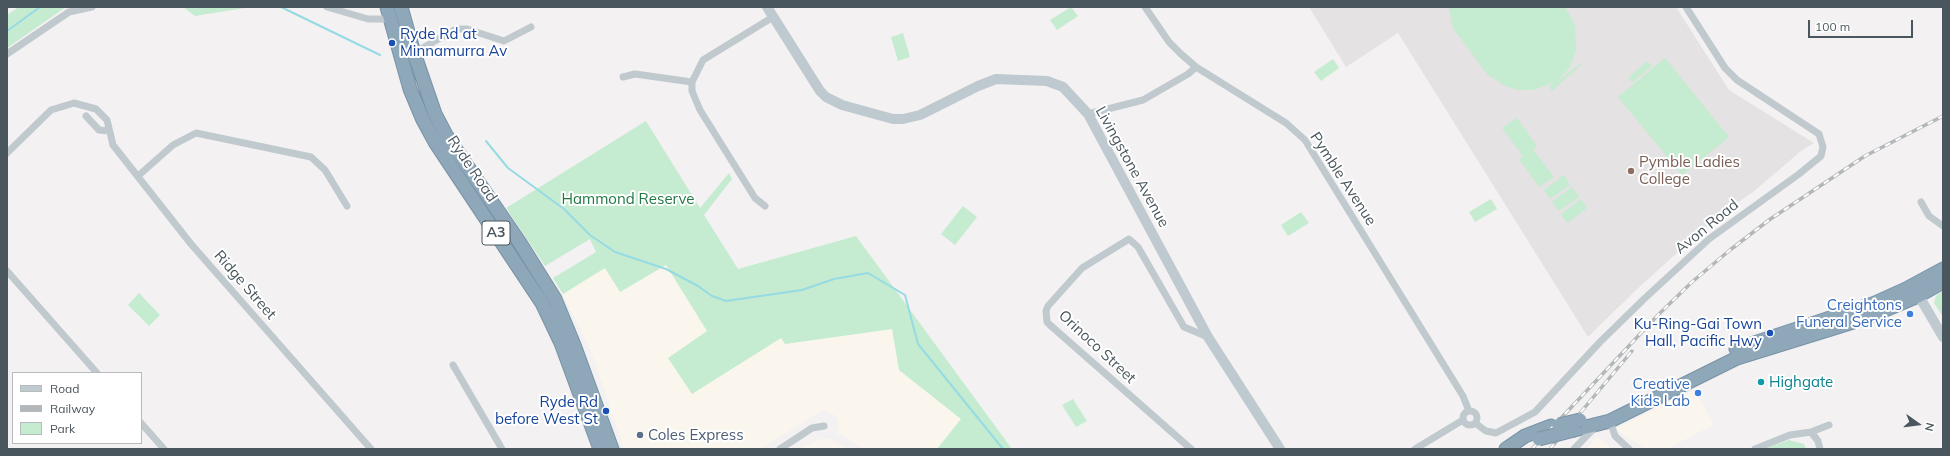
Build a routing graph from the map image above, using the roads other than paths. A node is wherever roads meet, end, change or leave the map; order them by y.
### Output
1 (92, 7) edge
2 (327, 7) edge
3 (767, 7) edge
4 (1145, 7) edge
5 (1686, 7) edge
6 (403, 12) edge
7 (389, 13) edge
8 (773, 17) junction
9 (531, 27) dead end
10 (414, 53) junction
11 (7, 54) edge
12 (1196, 67) junction
13 (623, 77) dead end
14 (692, 82) junction
15 (1088, 114) junction
16 (86, 116) dead end
17 (109, 131) junction
18 (7, 153) edge
19 (138, 176) junction
20 (1921, 202) dead end
21 (347, 206) dead end
22 (765, 206) dead end
23 (1943, 226) edge
24 (1943, 269) edge
25 (7, 271) edge
26 (1943, 282) edge
27 (1916, 291) junction
28 (1208, 337) junction
29 (1943, 337) edge
30 (452, 365) dead end
31 (96, 372) edge
32 (1469, 411) junction
33 (1463, 420) junction
34 (1475, 423) junction
35 (1604, 423) junction
36 (142, 424) edge
37 (1577, 425) junction
38 (1829, 425) dead end
39 (824, 426) dead end
40 (1811, 432) junction
41 (1575, 447) edge
42 (164, 449) edge
43 (371, 449) edge
44 (502, 449) edge
45 (600, 449) edge
46 (612, 449) edge
47 (780, 449) edge
48 (1190, 449) edge
49 (1280, 449) edge
50 (1415, 449) edge
51 (1506, 449) edge
52 (1521, 449) edge
53 (1629, 449) edge
54 (1755, 449) edge
55 (1820, 449) edge

1 - 11 street
2 - 7 street
3 - 8 street, Livingstone Avenue
4 - 12 street, Pymble Avenue
5 - 34 street, Avon Road
6 - 7 street
6 - 10 highway, Ryde Road / A3
7 - 45 highway, Ryde Road / A3
8 - 14 street
8 - 15 street, Livingstone Avenue
9 - 10 street
10 - 46 highway, Ryde Road / A3
12 - 15 street
12 - 32 street, Pymble Avenue
13 - 14 street
14 - 22 street
15 - 28 street, Livingstone Avenue
16 - 17 street
17 - 18 street, Ridge Street
17 - 19 street, Ridge Street
19 - 21 street
19 - 43 street, Ridge Street
20 - 23 street
24 - 27 highway
25 - 31 street
26 - 27 highway
27 - 29 street
27 - 35 highway
27 - 37 highway
28 - 48 street, Orinoco Street
28 - 49 street, Livingstone Avenue
30 - 44 street
32 - 33 street
32 - 34 street, Pymble Avenue
33 - 34 street
33 - 50 street
35 - 37 highway
35 - 41 street
35 - 53 street
36 - 42 street
37 - 41 street
37 - 51 highway, bridge
37 - 52 highway, bridge
38 - 40 street
39 - 47 street
40 - 54 street
40 - 55 street

